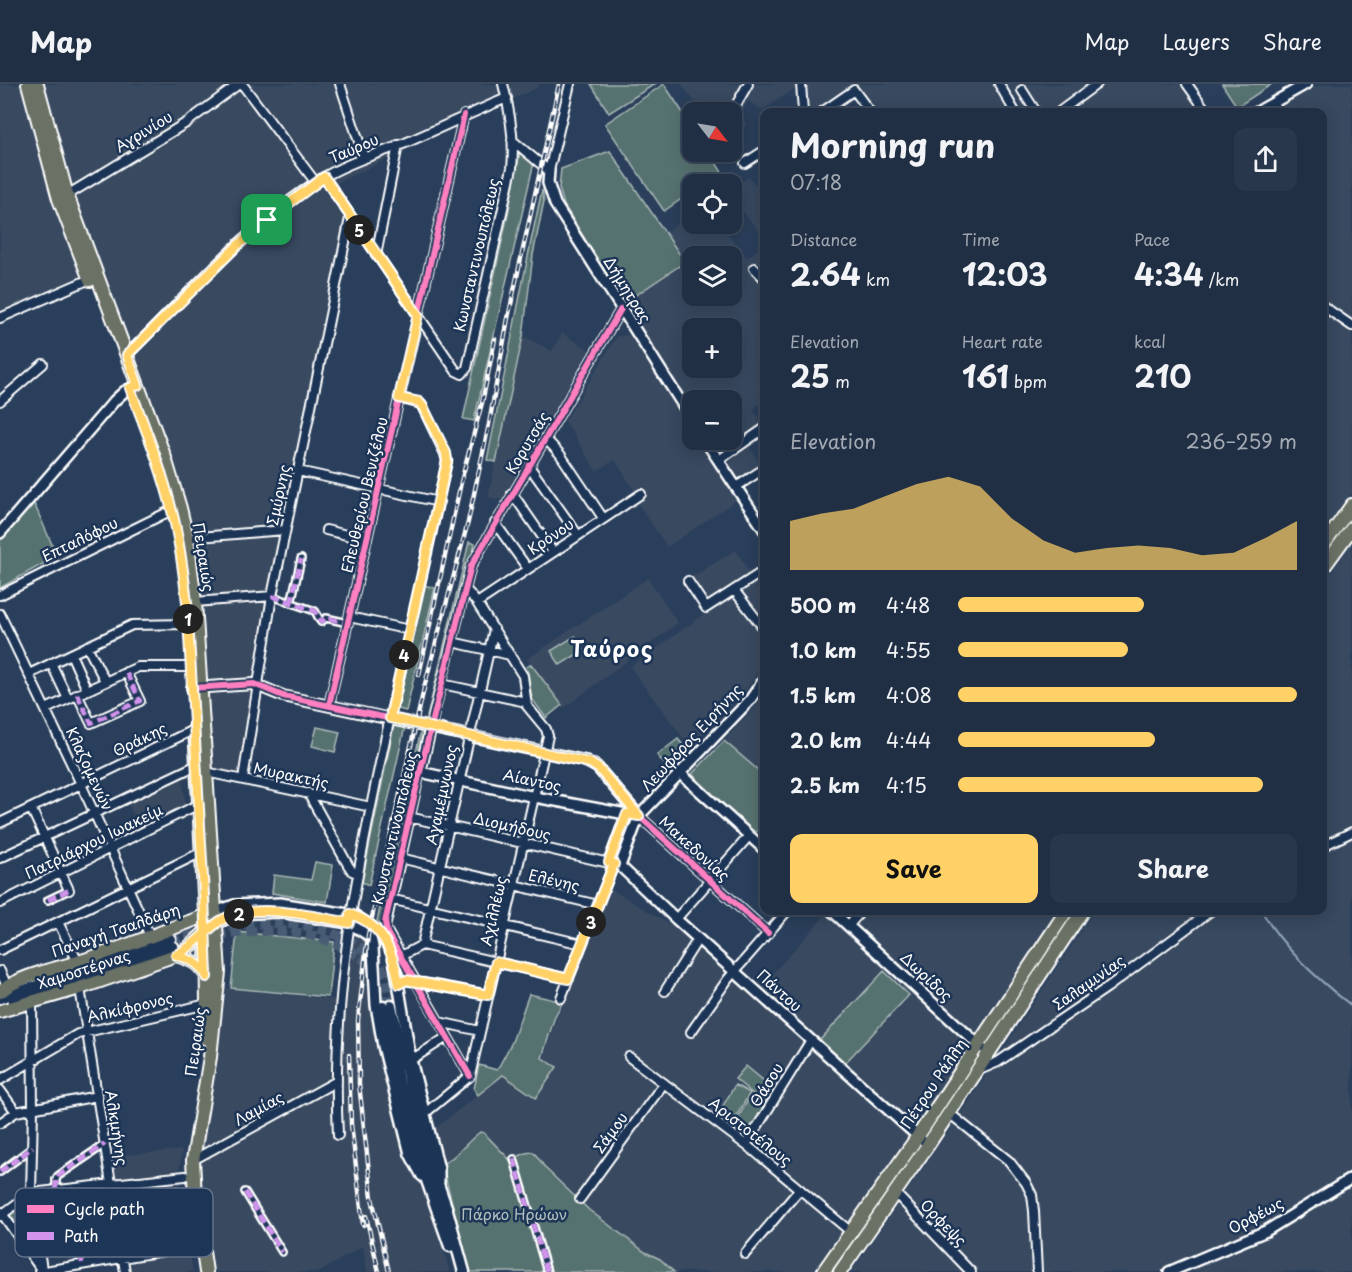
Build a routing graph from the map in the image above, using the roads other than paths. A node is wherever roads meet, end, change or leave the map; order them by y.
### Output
1 (28, 84) edge
2 (37, 84) edge
3 (240, 84) edge
4 (340, 84) edge
5 (503, 84) edge
6 (570, 84) edge
7 (748, 84) edge
8 (801, 84) edge
9 (999, 84) edge
10 (1097, 84) edge
11 (1187, 84) edge
12 (1306, 84) edge
13 (1022, 90) dead end
14 (507, 98) junction
15 (738, 102) edge
16 (803, 108) edge
17 (829, 108) edge
18 (867, 108) edge
19 (1013, 108) edge
20 (1033, 108) edge
21 (1064, 108) edge
22 (1204, 108) edge
23 (1264, 108) edge
24 (464, 115) junction
25 (512, 140) junction
26 (398, 145) junction
27 (760, 153) edge
28 (364, 157) junction
29 (745, 163) dead end
30 (549, 171) junction
31 (324, 177) junction
32 (316, 183) junction
33 (63, 197) junction
34 (350, 218) junction
35 (376, 255) junction
36 (754, 268) dead end
37 (760, 274) edge
38 (90, 279) junction
39 (621, 309) junction
40 (1327, 309) edge
41 (418, 315) junction
42 (0, 318) edge
43 (1352, 326) edge
44 (127, 355) junction
45 (43, 364) dead end
46 (134, 386) junction
47 (399, 398) junction
48 (0, 400) edge
49 (682, 404) edge
50 (760, 431) edge
51 (545, 438) junction
52 (712, 450) edge
53 (719, 460) junction
54 (529, 466) junction
55 (298, 471) junction
56 (760, 471) edge
57 (736, 487) junction
58 (380, 490) junction
59 (513, 493) junction
60 (641, 494) dead end
61 (439, 502) junction
62 (1352, 505) edge
63 (172, 510) junction
64 (603, 518) junction
65 (495, 523) junction
66 (760, 523) edge
67 (1352, 528) edge
68 (285, 530) junction
69 (326, 530) dead end
70 (0, 533) edge
71 (578, 535) junction
72 (187, 538) junction
73 (367, 540) junction
74 (1327, 540) edge
75 (553, 552) junction
76 (301, 559) dead end
77 (1327, 562) edge
78 (528, 569) junction
79 (760, 573) edge
80 (688, 581) dead end
81 (734, 590) junction
82 (464, 592) junction
83 (0, 595) edge
84 (272, 596) junction
85 (195, 602) junction
86 (291, 603) junction
87 (477, 603) junction
88 (0, 614) edge
89 (349, 620) junction
90 (188, 624) junction
91 (760, 624) edge
92 (494, 629) junction
93 (410, 630) junction
94 (452, 642) junction
95 (87, 646) junction
96 (488, 650) junction
97 (71, 654) junction
98 (510, 655) junction
99 (51, 663) junction
100 (191, 667) junction
101 (126, 672) junction
102 (29, 674) junction
103 (105, 681) junction
104 (442, 684) junction
105 (257, 685) junction
106 (760, 685) edge
107 (196, 688) junction
108 (87, 690) junction
109 (478, 692) junction
110 (77, 694) junction
111 (68, 699) junction
112 (526, 702) junction
113 (329, 705) junction
114 (46, 709) junction
115 (390, 718) junction
116 (431, 726) junction
117 (195, 729) junction
118 (469, 735) junction
119 (545, 752) junction
120 (201, 769) junction
121 (420, 772) junction
122 (680, 773) junction
123 (243, 779) junction
124 (459, 780) junction
125 (81, 783) junction
126 (308, 793) junction
127 (535, 797) junction
128 (199, 804) junction
129 (371, 807) junction
130 (31, 808) junction
131 (95, 813) junction
132 (627, 814) junction
133 (639, 816) junction
134 (409, 817) junction
135 (0, 823) edge
136 (449, 826) junction
137 (1352, 832) edge
138 (749, 836) junction
139 (44, 837) junction
140 (524, 843) junction
141 (1327, 844) edge
142 (760, 846) edge
143 (110, 848) junction
144 (202, 852) junction
145 (0, 858) edge
146 (400, 858) junction
147 (614, 864) junction
148 (440, 867) junction
149 (61, 873) junction
150 (357, 873) junction
151 (710, 880) junction
152 (514, 885) junction
153 (128, 888) junction
154 (69, 890) joint
155 (390, 899) junction
156 (48, 900) dead end
157 (0, 903) edge
158 (598, 905) junction
159 (430, 909) junction
160 (784, 915) edge
161 (836, 915) edge
162 (858, 915) edge
163 (1065, 915) edge
164 (1080, 915) edge
165 (1205, 915) edge
166 (349, 918) junction
167 (676, 919) junction
168 (211, 921) junction
169 (58, 922) junction
170 (505, 926) junction
171 (848, 926) junction
172 (768, 933) junction
173 (150, 936) junction
174 (698, 939) junction
175 (582, 944) junction
176 (422, 945) junction
177 (173, 947) junction
178 (0, 950) edge
179 (401, 956) junction
180 (78, 962) junction
181 (496, 962) junction
182 (0, 971) edge
183 (735, 972) junction
184 (207, 977) junction
185 (568, 979) junction
186 (415, 981) junction
187 (399, 984) junction
188 (80, 988) junction
189 (3, 989) edge
190 (665, 991) dead end
191 (488, 995) junction
192 (0, 998) edge
193 (561, 998) dead end
194 (32, 1002) junction
195 (207, 1004) junction
196 (387, 1006) tunnel mouth
197 (0, 1009) edge
198 (439, 1023) junction
199 (480, 1031) junction
200 (87, 1032) junction
201 (691, 1032) dead end
202 (447, 1037) junction
203 (811, 1040) junction
204 (978, 1045) junction
205 (989, 1053) junction
206 (1005, 1056) junction
207 (629, 1057) dead end
208 (33, 1060) junction
209 (411, 1060) junction
210 (977, 1071) junction
211 (470, 1076) junction
212 (0, 1080) edge
213 (337, 1081) junction
214 (663, 1083) junction
215 (0, 1090) edge
216 (97, 1096) junction
217 (33, 1109) junction
218 (16, 1112) junction
219 (949, 1113) junction
220 (424, 1114) junction
221 (0, 1123) edge
222 (338, 1135) dead end
223 (918, 1136) junction
224 (105, 1144) junction
225 (746, 1145) junction
226 (928, 1145) junction
227 (33, 1147) junction
228 (514, 1159) dead end
229 (193, 1160) junction
230 (0, 1172) edge
231 (185, 1176) junction
232 (1352, 1178) edge
233 (111, 1184) junction
234 (31, 1188) edge
235 (56, 1188) edge
236 (70, 1188) edge
237 (112, 1188) edge
238 (187, 1188) edge
239 (195, 1188) edge
240 (435, 1189) junction
241 (800, 1189) junction
242 (245, 1192) dead end
243 (895, 1193) junction
244 (580, 1198) dead end
245 (15, 1204) edge
246 (1, 1213) edge
247 (852, 1232) junction
248 (15, 1233) edge
249 (282, 1251) dead end
250 (745, 1254) dead end
251 (31, 1257) edge
252 (81, 1257) edge
253 (117, 1257) edge
254 (123, 1257) edge
255 (195, 1257) edge
256 (204, 1257) edge
257 (82, 1263) junction
258 (41, 1271) edge
259 (125, 1272) edge
260 (197, 1272) edge
261 (206, 1272) edge
262 (457, 1272) edge
263 (464, 1272) edge
264 (547, 1272) edge
265 (823, 1272) edge
266 (840, 1272) edge
267 (971, 1272) edge
268 (1037, 1272) edge
269 (1169, 1272) edge

1 - 33 main road, Πειραιώς
2 - 33 main road, Πειραιώς
3 - 32 street
3 - 33 street, Αγρινίου
4 - 28 street
5 - 14 street, Κωνσταντινουπόλεως
6 - 30 street
7 - 15 street
8 - 16 street
9 - 19 street
10 - 21 street
11 - 22 street
12 - 23 street
13 - 20 street
14 - 24 street, Ταύρου
14 - 25 street, Κωνσταντινουπόλεως
17 - 18 street
24 - 26 street, Ταύρου
24 - 41 street, Ελευθερίου Βενιζέλου
25 - 30 street
25 - 41 street, Κωνσταντινουπόλεως
26 - 28 street, Ταύρου
26 - 35 street
27 - 29 street
28 - 31 street, Ταύρου
30 - 39 street, Δήμητρας
31 - 32 street, Ταύρου
31 - 34 street
32 - 44 street, Ταύρου
33 - 38 main road, Πειραιώς
33 - 44 main road, Πειραιώς
34 - 35 street
34 - 55 street, Σμύρνης
35 - 41 street
36 - 37 street
38 - 42 street
38 - 46 main road, Πειραιώς
39 - 49 street, Δήμητρας
39 - 51 street, Κορυτσάς
40 - 43 street
41 - 47 street, Ελευθερίου Βενιζέλου
44 - 46 main road, Πειραιώς
45 - 48 street
46 - 63 main road, Πειραιώς
46 - 70 street
46 - 72 main road, Πειραιώς
47 - 58 street, Ελευθερίου Βενιζέλου
47 - 61 street, Κωνσταντινουπόλεως
50 - 53 street
51 - 54 street, Κορυτσάς
51 - 64 street
52 - 53 street
53 - 57 street
54 - 59 street, Κορυτσάς
54 - 71 street
55 - 58 street
55 - 68 street, Σμύρνης
56 - 57 street
57 - 66 street
58 - 61 street
58 - 73 street, Ελευθερίου Βενιζέλου
59 - 65 street, Κορυτσάς
59 - 75 street
60 - 64 street, Κρόνου
61 - 93 street, Κωνσταντινουπόλεως
62 - 74 main road
63 - 83 street, Επταλόφου
63 - 90 main road, Πειραιώς
64 - 71 street, Κρόνου
65 - 78 street
65 - 82 street, Κορυτσάς
67 - 77 main road
68 - 72 street
68 - 84 street, Σμύρνης
69 - 73 street
71 - 75 street, Κρόνου
72 - 85 main road, Πειραιώς
73 - 89 street, Ελευθερίου Βενιζέλου
75 - 78 street, Κρόνου
76 - 86 street
78 - 87 street, Κρόνου
79 - 81 street
80 - 81 street
81 - 91 street
82 - 87 street
82 - 94 street, Κωνσταντινουπόλεως
84 - 85 street
84 - 86 street
84 - 105 street, Σμύρνης
85 - 107 main road, Πειραιώς
86 - 89 street
87 - 92 street
88 - 102 street, Κλαζομενών
89 - 93 street
89 - 113 street, Ελευθερίου Βενιζέλου
90 - 95 street
90 - 100 main road, Πειραιώς
92 - 96 street, Αγαμέμνωνος
92 - 98 street
93 - 115 street, Κωνσταντινουπόλεως
94 - 96 street
94 - 104 street, Κωνσταντινουπόλεως
95 - 97 street
95 - 103 street
96 - 98 street
96 - 109 street, Αγαμέμνωνος
97 - 99 street
97 - 108 street
98 - 112 street
99 - 102 street
99 - 111 street
100 - 101 street
100 - 107 main road, Πειραιώς
101 - 103 street
101 - 110 street
102 - 114 street, Κλαζομενών
103 - 108 street
104 - 109 street
104 - 116 street, Κωνσταντινουπόλεως
105 - 107 street, Μακεδονίας
105 - 113 street, Μακεδονίας
105 - 123 street, Σμύρνης
106 - 122 street, Λεωφόρος Ειρήνης
107 - 117 main road, Πειραιώς
107 - 120 main road, Πειραιώς
108 - 110 street
109 - 112 street
109 - 118 street, Αγαμέμνωνος
110 - 111 street
111 - 114 street
112 - 119 street, Αχιλλέως
113 - 115 street, Μακεδονίας
114 - 125 street, Κλαζομενών
115 - 116 street, Μακεδονίας
115 - 129 street, Κωνσταντινουπόλεως
116 - 118 street, Μακεδονίας
116 - 121 street, Κωνσταντινουπόλεως
117 - 120 main road, Πειραιώς
117 - 125 street, Θράκης
118 - 119 street, Μακεδονίας
118 - 124 street, Αγαμέμνωνος
119 - 127 street, Αχιλλέως
119 - 133 street, Μακεδονίας
120 - 123 street, Μυρακτής
120 - 128 main road, Πειραιώς
120 - 131 street
120 - 168 main road, Πειραιώς
121 - 124 street, Αίαντος
121 - 134 street, Κωνσταντινουπόλεως
122 - 133 street, Λεωφόρος Ειρήνης
122 - 138 street
123 - 126 street, Μυρακτής
124 - 127 street, Αίαντος
124 - 136 street, Αγαμέμνωνος
125 - 130 street, Θράκης
125 - 131 street, Κλαζομενών
126 - 129 street, Μυρακτής
126 - 150 street
127 - 132 street, Αίαντος
127 - 140 street, Αχιλλέως
128 - 143 street, Πατριάρχου Ιωακείμ
128 - 144 main road, Πειραιώς
129 - 150 street, Κωνσταντινουπόλεως
130 - 135 street, Θράκης
130 - 139 street
131 - 139 street
131 - 143 street, Κλαζομενών
132 - 133 street, Αίαντος
132 - 147 street
133 - 147 street
133 - 151 street, Μακεδονίας
134 - 136 street, Διομήδους
134 - 146 street, Κωνσταντινουπόλεως
136 - 140 street, Διομήδους
136 - 148 street, Αγαμέμνωνος
137 - 141 street
138 - 142 street
138 - 151 street
139 - 145 street
139 - 149 street
140 - 147 street, Διομήδους
140 - 152 street, Αχιλλέως
143 - 149 street, Πατριάρχου Ιωακείμ
143 - 153 street, Κλαζομενών
144 - 153 street
144 - 168 main road, Πειραιώς
146 - 148 street, Ελένης
146 - 155 street, Κωνσταντινουπόλεως
147 - 158 street
147 - 167 street, Πάντου
148 - 152 street, Ελένης
148 - 159 street, Αγαμέμνωνος
149 - 154 street
149 - 157 street, Πατριάρχου Ιωακείμ
150 - 166 street, Κωνσταντινουπόλεως
151 - 167 street
151 - 172 street, Μακεδονίας
152 - 158 street, Ελένης
152 - 170 street, Αχιλλέως
153 - 169 street
153 - 173 street, Κλαζομενών
154 - 156 street
155 - 159 street
155 - 179 street, Κωνσταντινουπόλεως
158 - 175 street
159 - 170 street
159 - 176 street, Αγαμέμνωνος
160 - 172 street
161 - 171 street, Δωρίδος
162 - 171 street
163 - 204 main road, Πέτρου Ράλλη
164 - 205 main road, Πέτρου Ράλλη
165 - 206 street, Σαλαμινίας
166 - 168 street, Παναγή Τσαλδάρη
166 - 187 street, Κωνσταντινουπόλεως
166 - 213 street, Κωνσταντινουπόλεως
166 - 240 street
167 - 174 street, Πάντου
168 - 173 main road, Παναγή Τσαλδάρη
168 - 177 main road, Χαμοστέρνας
168 - 184 main road, Πειραιώς
168 - 229 main road, Πειραιώς
169 - 178 street
169 - 180 street
170 - 175 street
170 - 181 street, Αχιλλέως
171 - 204 street, Δωρίδος
172 - 183 street
173 - 180 main road, Παναγή Τσαλδάρη
174 - 183 street, Πάντου
174 - 190 street
175 - 185 street
176 - 179 street
176 - 181 street
177 - 184 main road
177 - 188 main road, Χαμοστέρνας
177 - 192 main road
177 - 197 main road
179 - 186 street
180 - 189 main road, Παναγή Τσαλδάρη
181 - 185 street
181 - 191 street, Αχιλλέως
182 - 189 street
183 - 201 street
183 - 203 street, Πάντου
184 - 195 main road, Πειραιώς
185 - 193 street
186 - 187 street
186 - 191 street
186 - 198 street
187 - 209 street, Κωνσταντινουπόλεως
188 - 194 main road, Χαμοστέρνας
188 - 200 street, Αλκμήνης
191 - 199 street, Αχιλλέως
194 - 197 main road, Χαμοστέρνας
194 - 208 street
195 - 200 street, Αλκίφρονος
195 - 231 main road, Πειραιώς
196 - 240 main road
198 - 199 street
198 - 202 street
199 - 211 street, Αχιλλέως
200 - 208 street, Αλκίφρονος
200 - 216 street, Αλκμήνης
202 - 209 street
202 - 211 street
203 - 223 street, Πάντου
203 - 225 street, Θάσου
204 - 205 street, Δωρίδος
204 - 223 main road, Πέτρου Ράλλη
205 - 206 street, Δωρίδος
205 - 210 main road, Πέτρου Ράλλη
206 - 210 street, Σαλαμινίας
207 - 214 street, Αριστοτέλους
208 - 212 street, Αλκίφρονος
208 - 217 street
209 - 220 street, Κωνσταντινουπόλεως
210 - 219 main road, Πέτρου Ράλλη
211 - 220 street
213 - 222 street, Κωνσταντινουπόλεως
213 - 229 street, Λαμίας
214 - 225 street, Αριστοτέλους
214 - 244 street, Σάμου
215 - 218 street
216 - 217 street
216 - 224 street, Αλκμήνης
217 - 218 street
217 - 227 street
218 - 221 street
219 - 226 main road, Πέτρου Ράλλη
219 - 268 street
220 - 240 street, Κωνσταντινουπόλεως
223 - 226 street, Πάντου
223 - 247 main road, Πέτρου Ράλλη
224 - 233 street, Αλκμήνης
224 - 235 street
225 - 241 street, Αριστοτέλους
226 - 243 main road, Πέτρου Ράλλη
227 - 230 street
227 - 234 street
228 - 264 street
229 - 239 main road, Πειραιώς
231 - 233 street
231 - 238 main road, Πειραιώς
232 - 269 street, Ορφέως
233 - 236 street
233 - 237 street, Αλκμήνης
240 - 262 main road, Κωνσταντινουπόλεως
240 - 263 main road, Κωνσταντινουπόλεως
241 - 247 street, Αριστοτέλους
241 - 250 street
242 - 249 street
243 - 266 main road, Πέτρου Ράλλη
243 - 267 street, Ορφεψς
245 - 246 street
246 - 248 street
247 - 265 main road, Πέτρου Ράλλη
251 - 258 street
252 - 257 street
253 - 257 street
254 - 259 street, Αλκμήνης
255 - 260 main road, Πειραιώς
256 - 261 main road, Πειραιώς
257 - 258 street

